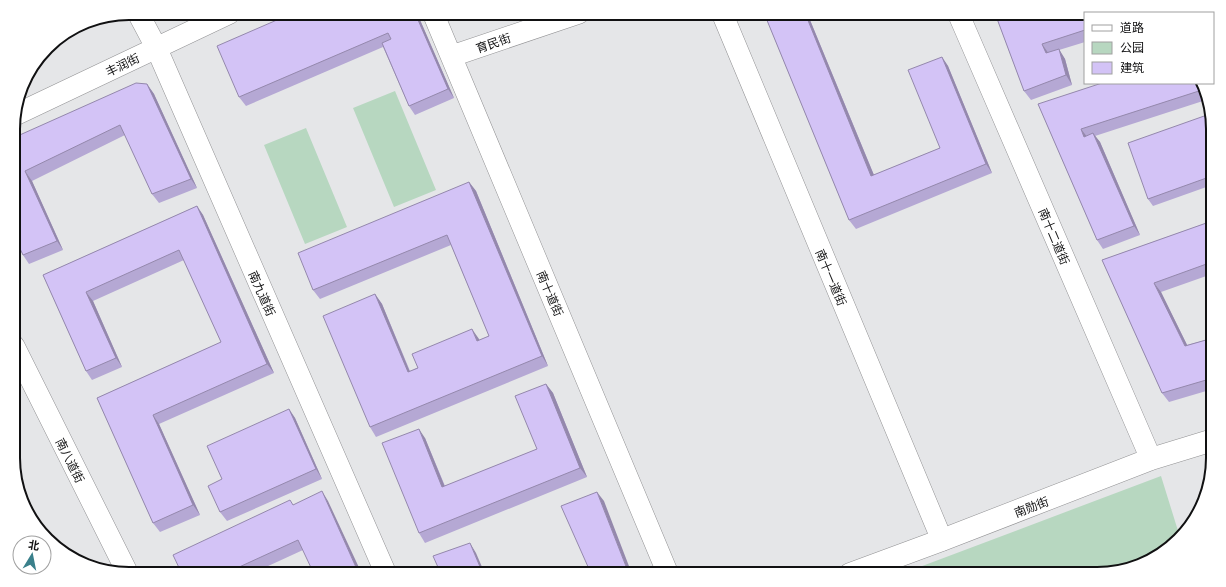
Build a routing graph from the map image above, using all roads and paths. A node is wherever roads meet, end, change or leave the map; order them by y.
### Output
1 (142, 20) edge
2 (215, 20) edge
3 (436, 20) edge
4 (558, 20) edge
5 (725, 20) edge
6 (961, 20) edge
7 (156, 47) junction
8 (452, 56) junction
9 (22, 112) edge
10 (20, 358) edge
11 (1206, 442) edge
12 (1151, 459) junction
13 (942, 540) junction
14 (124, 567) edge
15 (383, 567) edge
16 (665, 567) edge
17 (869, 567) edge

1 - 7 street, 南九道街
2 - 7 street, 丰润街
3 - 8 street, 南十道街
4 - 8 street, 育民街
5 - 13 street, 南十一道街
6 - 12 street, 南十二道街
7 - 9 street, 丰润街
7 - 15 street, 南九道街
8 - 16 street, 南十道街
10 - 14 street, 南八道街
11 - 12 main road, 南勋街
12 - 13 main road, 南勋街
13 - 17 main road, 南勋街

